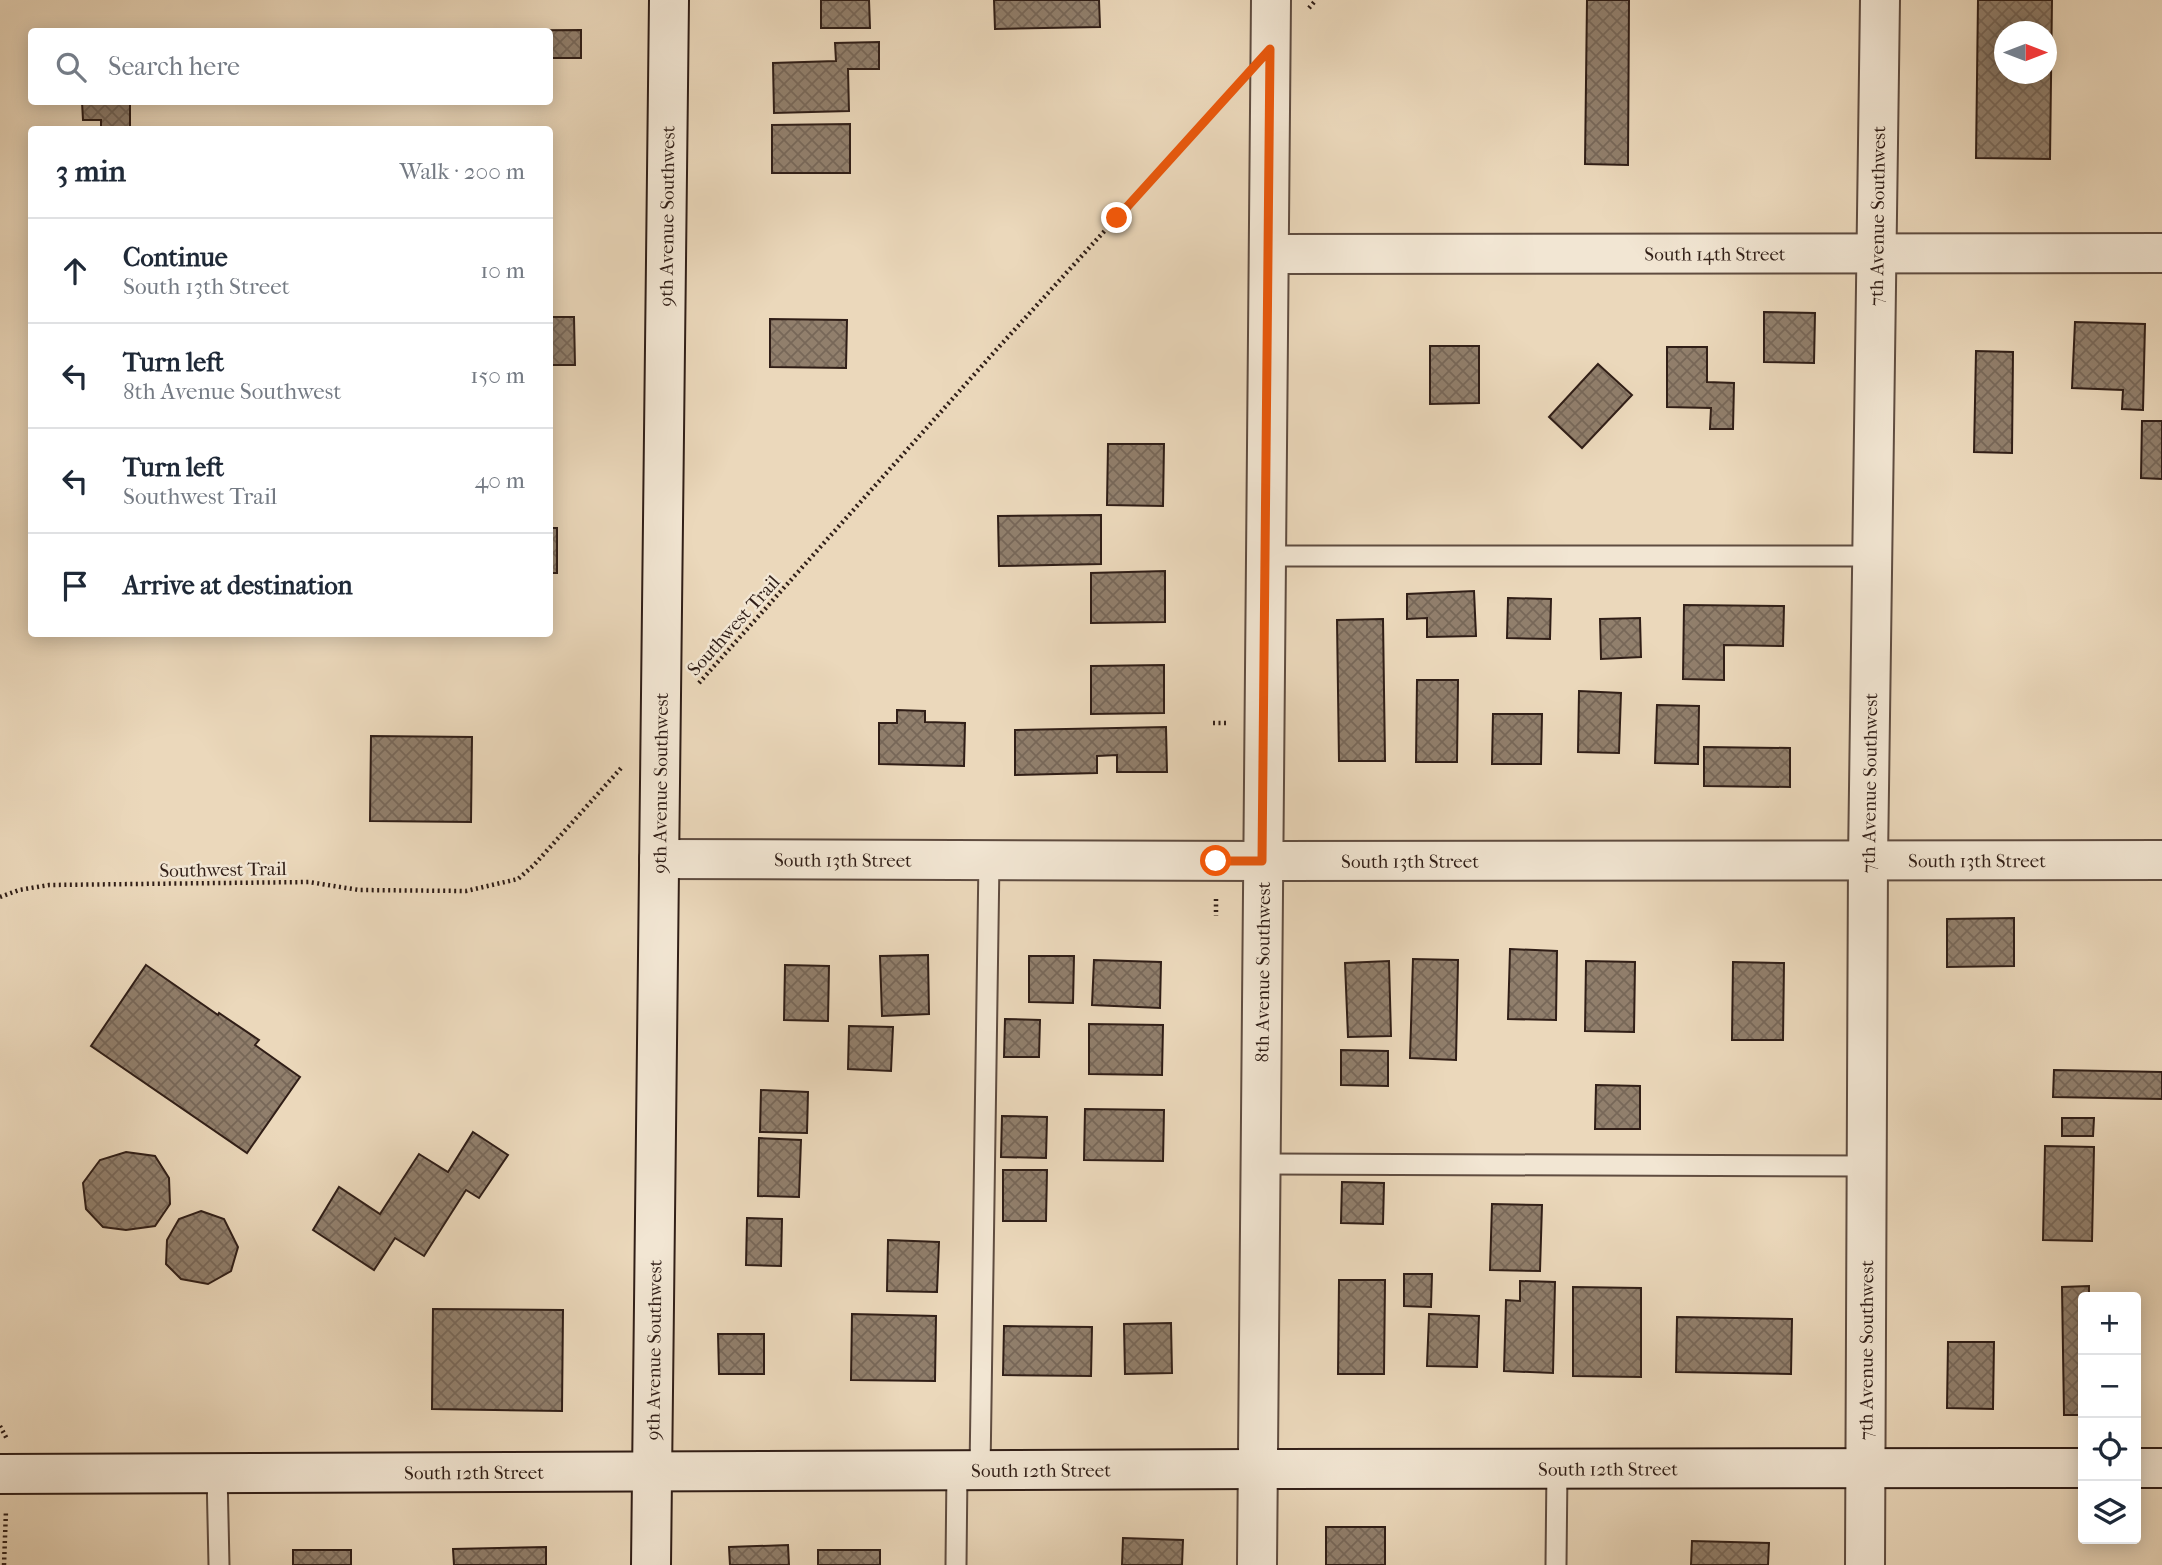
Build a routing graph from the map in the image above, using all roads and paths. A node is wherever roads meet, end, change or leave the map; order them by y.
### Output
1 (669, 0) edge
2 (1271, 0) edge
3 (1316, 0) edge
4 (1880, 0) edge
5 (1270, 49) junction
6 (2162, 253) edge
7 (1269, 254) junction
8 (1877, 254) junction
9 (1265, 556) junction
10 (1873, 556) junction
11 (661, 726) junction
12 (659, 859) junction
13 (989, 860) junction
14 (1868, 860) junction
15 (2162, 860) edge
16 (1262, 861) junction
17 (0, 897) edge
18 (1259, 1164) junction
19 (1867, 1166) junction
20 (2078, 1468) edge
21 (2141, 1468) edge
22 (2162, 1468) edge
23 (1258, 1469) junction
24 (1557, 1469) junction
25 (1866, 1469) junction
26 (969, 1470) junction
27 (652, 1472) junction
28 (217, 1473) junction
29 (0, 1474) edge
30 (219, 1565) edge
31 (651, 1565) edge
32 (956, 1565) edge
33 (1257, 1565) edge
34 (1556, 1565) edge
35 (1865, 1565) edge

1 - 11 street, 9th Avenue Southwest
2 - 5 street, 8th Avenue Southwest
3 - 5 path, Southwest Trail
4 - 8 street, 7th Avenue Southwest
5 - 7 street, 8th Avenue Southwest
5 - 11 path, Southwest Trail
6 - 8 street, South 14th Street
7 - 8 street, South 14th Street
7 - 9 street, 8th Avenue Southwest
8 - 10 street, 7th Avenue Southwest
9 - 10 lane
9 - 16 street, 8th Avenue Southwest
10 - 14 street, 7th Avenue Southwest
11 - 12 street, 9th Avenue Southwest
11 - 17 path, Southwest Trail
12 - 13 street, South 13th Street
12 - 27 street, 9th Avenue Southwest
13 - 16 street, South 13th Street
13 - 26 lane
14 - 15 street, South 13th Street
14 - 16 street, South 13th Street
14 - 19 street, 7th Avenue Southwest
16 - 18 street, 8th Avenue Southwest
18 - 19 lane
18 - 23 street, 8th Avenue Southwest
19 - 25 street, 7th Avenue Southwest
20 - 25 street, South 12th Street
21 - 22 street
23 - 24 street, South 12th Street
23 - 26 street, South 12th Street
23 - 33 street, 8th Avenue Southwest
24 - 25 street, South 12th Street
24 - 34 lane
25 - 35 street, 7th Avenue Southwest
26 - 27 street, South 12th Street
26 - 32 lane
27 - 28 street, South 12th Street
27 - 31 street, 9th Avenue Southwest
28 - 29 street, South 12th Street
28 - 30 lane

